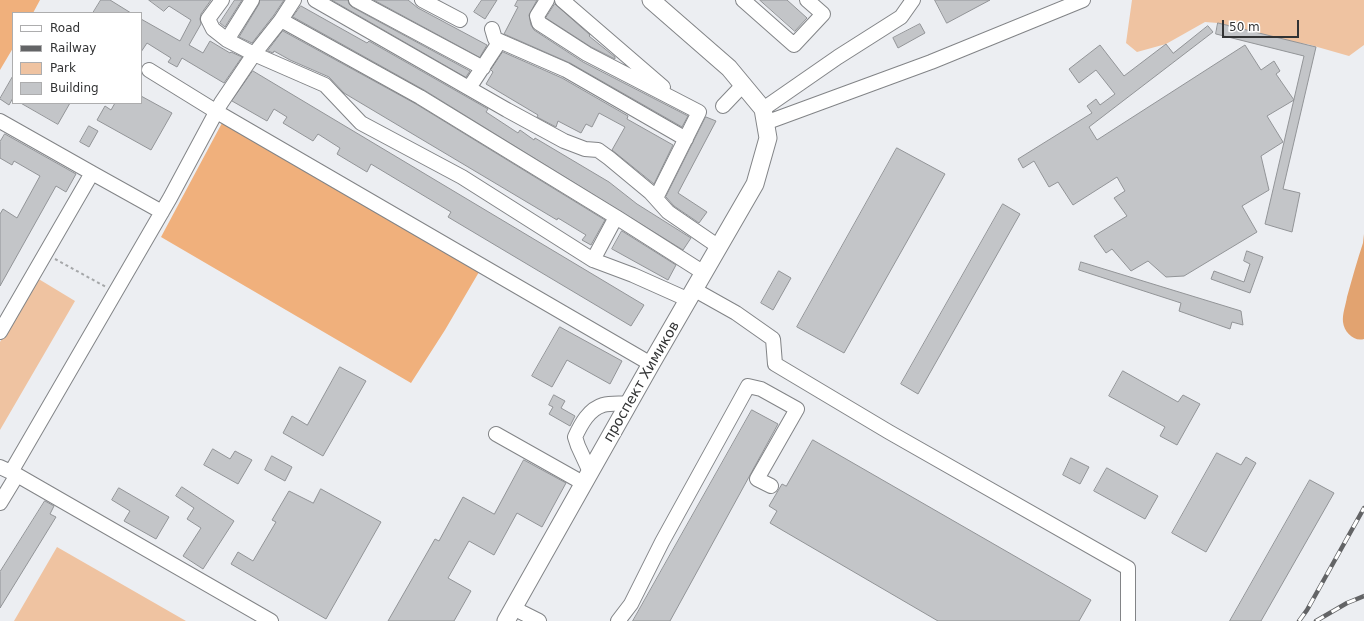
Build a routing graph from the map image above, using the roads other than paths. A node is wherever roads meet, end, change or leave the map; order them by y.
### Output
1 (222, 0) edge
2 (252, 0) edge
3 (294, 0) edge
4 (315, 0) edge
5 (356, 0) edge
6 (422, 0) edge
7 (547, 0) edge
8 (562, 0) edge
9 (651, 0) edge
10 (743, 0) edge
11 (807, 0) edge
12 (913, 0) edge
13 (1083, 0) edge
14 (281, 20) junction
15 (460, 20) dead end
16 (492, 29) dead end
17 (227, 40) junction
18 (500, 41) junction
19 (254, 54) junction
20 (483, 68) junction
21 (149, 70) dead end
22 (743, 85) junction
23 (469, 88) junction
24 (681, 103) junction
25 (723, 106) dead end
26 (217, 112) junction
27 (0, 121) edge
28 (765, 124) junction
29 (686, 139) junction
30 (92, 173) junction
31 (656, 198) junction
32 (162, 212) junction
33 (616, 217) junction
34 (719, 247) junction
35 (593, 260) junction
36 (704, 273) junction
37 (692, 295) junction
38 (0, 332) edge
39 (651, 364) junction
40 (629, 403) junction
41 (496, 434) dead end
42 (9, 471) edge
43 (587, 478) junction
44 (771, 486) dead end
45 (0, 503) edge
46 (510, 614) edge
47 (271, 621) edge
48 (539, 621) edge
49 (618, 621) edge
50 (1128, 621) edge

1 - 17 street
2 - 17 street
3 - 14 street
4 - 23 street
5 - 20 street
6 - 15 street
7 - 24 street
8 - 24 street
9 - 22 main road
10 - 11 street
12 - 28 street
13 - 28 street
14 - 19 street
14 - 33 street
16 - 18 street
17 - 19 street
18 - 20 street
18 - 29 street
19 - 26 street
19 - 35 street
20 - 23 street
21 - 26 street
22 - 25 street
22 - 28 main road
23 - 31 street
24 - 29 street
26 - 32 street
26 - 39 street
27 - 30 street
28 - 34 main road, проспект Химиков
29 - 31 street
30 - 32 street
30 - 38 street
31 - 34 street
32 - 42 street
33 - 35 street
33 - 36 street
34 - 36 main road, проспект Химиков
35 - 37 street
36 - 37 main road, проспект Химиков
37 - 39 main road, проспект Химиков
37 - 50 street
39 - 40 main road, проспект Химиков
40 - 43 main road, проспект Химиков
40 - 43 street
41 - 43 street
42 - 45 street
42 - 47 street
43 - 46 main road, проспект Химиков
44 - 49 street
46 - 48 street

